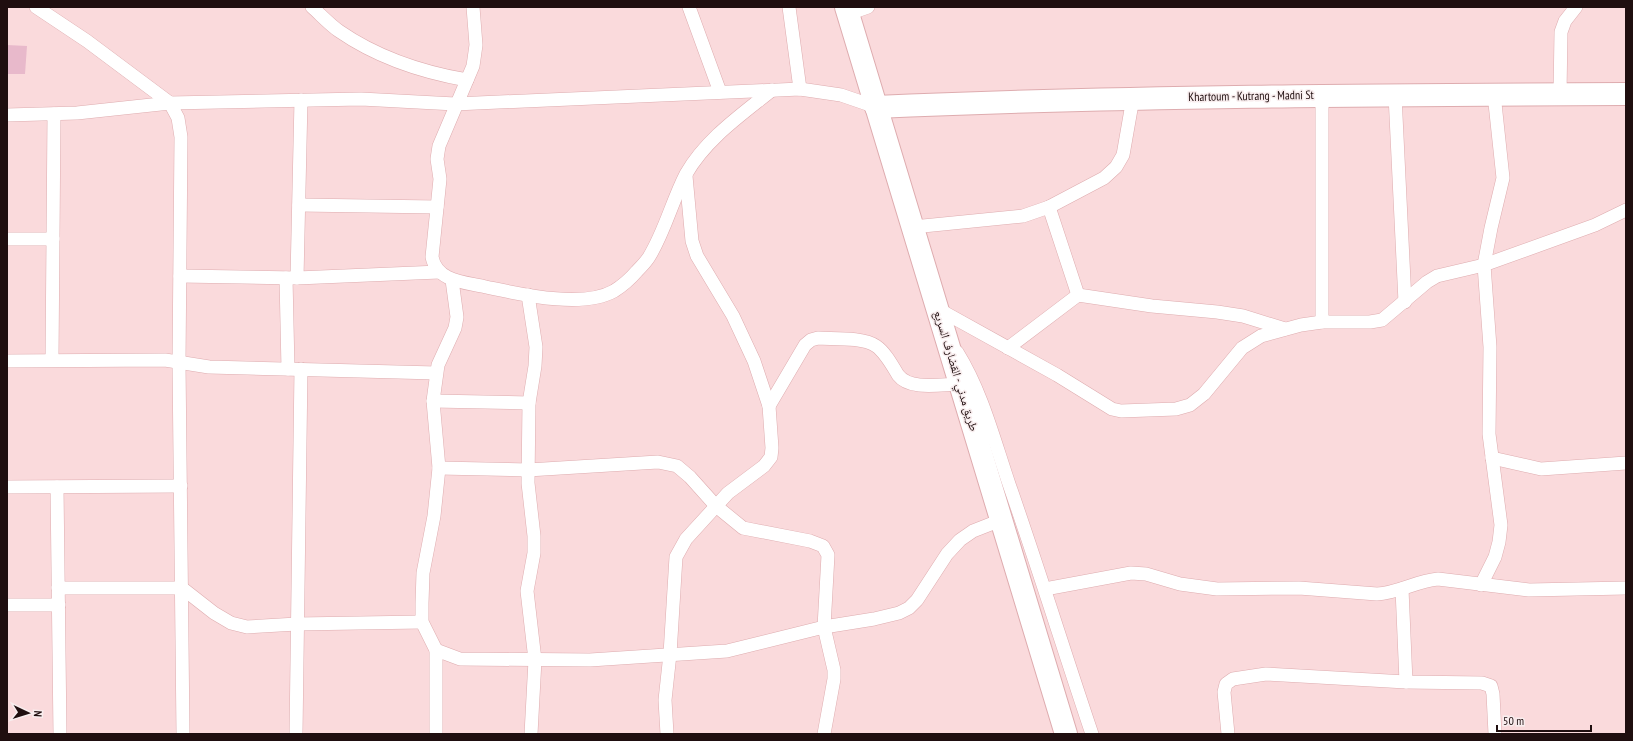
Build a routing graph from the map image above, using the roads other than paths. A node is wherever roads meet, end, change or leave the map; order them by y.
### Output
1 (36, 7) edge
2 (312, 7) edge
3 (473, 7) edge
4 (689, 7) edge
5 (790, 7) edge
6 (1576, 7) edge
7 (854, 9) edge
8 (467, 80) junction
9 (800, 89) junction
10 (772, 90) junction
11 (720, 92) junction
12 (1494, 94) junction
13 (1560, 94) junction
14 (1626, 94) edge
15 (1322, 95) junction
16 (1395, 95) junction
17 (1133, 98) junction
18 (302, 100) junction
19 (170, 103) junction
20 (455, 104) junction
21 (876, 107) junction
22 (54, 114) junction
23 (7, 115) edge
24 (686, 174) junction
25 (298, 205) junction
26 (437, 207) junction
27 (1049, 207) junction
28 (1626, 210) edge
29 (913, 227) junction
30 (7, 239) edge
31 (53, 239) junction
32 (1484, 265) junction
33 (439, 272) junction
34 (180, 276) junction
35 (292, 278) junction
36 (452, 280) junction
37 (528, 295) junction
38 (1078, 295) junction
39 (1405, 302) junction
40 (938, 309) junction
41 (1322, 322) junction
42 (1285, 329) junction
43 (944, 330) junction
44 (1008, 348) junction
45 (52, 360) junction
46 (7, 361) edge
47 (179, 363) junction
48 (295, 369) junction
49 (436, 373) junction
50 (960, 384) junction
51 (433, 401) junction
52 (529, 404) junction
53 (769, 406) junction
54 (1492, 458) junction
55 (1626, 463) edge
56 (439, 468) junction
57 (528, 470) junction
58 (181, 486) junction
59 (7, 487) edge
60 (57, 487) junction
61 (716, 506) junction
62 (1001, 520) junction
63 (1481, 585) junction
64 (58, 588) junction
65 (182, 588) junction
66 (1626, 588) edge
67 (1045, 589) junction
68 (1402, 589) junction
69 (7, 605) edge
70 (59, 605) junction
71 (422, 622) junction
72 (297, 624) junction
73 (824, 627) junction
74 (436, 650) junction
75 (670, 654) junction
76 (535, 660) junction
77 (1406, 682) junction
78 (60, 734) edge
79 (183, 734) edge
80 (296, 734) edge
81 (436, 734) edge
82 (531, 734) edge
83 (667, 734) edge
84 (824, 734) edge
85 (1066, 734) edge
86 (1092, 734) edge
87 (1228, 734) edge
88 (1495, 734) edge

1 - 19 street
2 - 8 street
3 - 8 street
4 - 11 street
5 - 9 street
6 - 13 street
7 - 21 highway, طريق مدني - القضارف السريع
8 - 20 street
9 - 10 street
9 - 21 street
10 - 11 street
10 - 24 street
11 - 20 street
12 - 13 highway, Khartoum - Kutrang - Madni St
12 - 16 highway, Khartoum - Kutrang - Madni St
12 - 32 street
13 - 14 highway, Khartoum - Kutrang - Madni St
15 - 16 highway, Khartoum - Kutrang - Madni St
15 - 17 highway, Khartoum - Kutrang - Madni St
15 - 41 street
16 - 39 street
17 - 21 highway, Khartoum - Kutrang - Madni St
17 - 27 street
18 - 19 street
18 - 20 street
18 - 25 street
19 - 22 street
19 - 34 street
20 - 26 street
21 - 29 highway, طريق مدني - القضارف السريع
22 - 23 street
22 - 31 street
24 - 37 street
24 - 53 street
25 - 26 street
25 - 35 street
26 - 33 street
27 - 29 street
27 - 38 street
28 - 32 street
29 - 40 highway, طريق مدني - القضارف السريع
30 - 31 street
31 - 45 street
32 - 39 street
32 - 54 street
33 - 35 street
33 - 36 street
34 - 35 street
34 - 47 street
35 - 48 street
36 - 37 street
36 - 49 street
37 - 52 street
38 - 42 street
38 - 44 street
39 - 41 street
40 - 43 highway, طريق مدني - القضارف السريع
40 - 44 street
41 - 42 street
42 - 44 street
43 - 50 highway, طريق مدني - القضارف السريع
43 - 67 street
45 - 46 street
45 - 47 street
47 - 48 street
47 - 58 street
48 - 49 street
48 - 72 street
49 - 51 street
50 - 53 street
50 - 62 highway, طريق مدني - القضارف السريع
51 - 52 street
51 - 56 street
52 - 57 street
53 - 61 street
54 - 55 street
54 - 63 street
56 - 57 street
56 - 71 street
57 - 61 street
57 - 76 street
58 - 60 street
58 - 65 street
59 - 60 street
60 - 64 street
61 - 73 street
61 - 75 street
62 - 73 street
62 - 85 highway, طريق مدني - القضارف السريع
63 - 66 street
63 - 68 street
64 - 65 street
64 - 70 street
65 - 72 street
65 - 79 street
67 - 68 street
67 - 86 street
68 - 77 street
69 - 70 street
70 - 78 street
71 - 72 street
71 - 74 street
72 - 80 street
73 - 75 street
73 - 84 street
74 - 76 street
74 - 81 street
75 - 76 street
75 - 83 street
76 - 82 street
77 - 87 street
77 - 88 street

